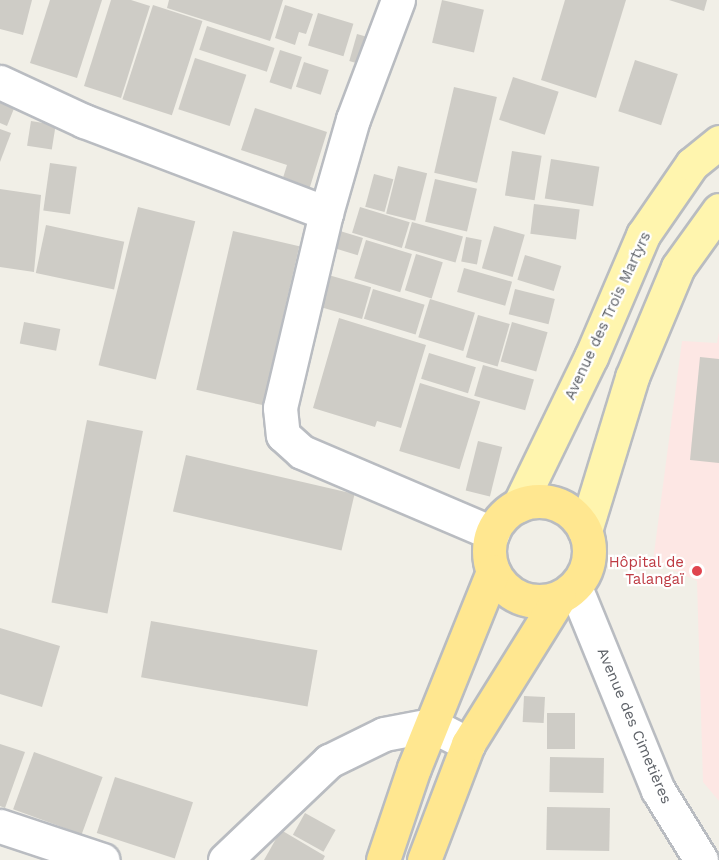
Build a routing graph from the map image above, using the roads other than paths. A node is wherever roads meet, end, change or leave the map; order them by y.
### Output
1 (398, 0) edge
2 (0, 82) edge
3 (719, 142) edge
4 (719, 210) edge
5 (326, 213) junction
6 (519, 505) junction
7 (585, 531) junction
8 (492, 533) junction
9 (493, 571) junction
10 (567, 592) junction
11 (431, 725) junction
12 (468, 744) junction
13 (0, 826) edge
14 (104, 860) edge
15 (225, 860) edge
16 (383, 860) edge
17 (424, 860) edge
18 (701, 860) edge

1 - 5 street
2 - 5 street
3 - 6 main road, Avenue des Trois Martyrs
4 - 7 main road
5 - 8 street
6 - 7 highway
6 - 8 highway
7 - 10 highway
8 - 9 highway
9 - 10 highway
9 - 11 highway
10 - 12 highway
10 - 18 street, Avenue des Cimetières
11 - 12 street
11 - 15 street
11 - 16 highway
12 - 17 highway
13 - 14 street

